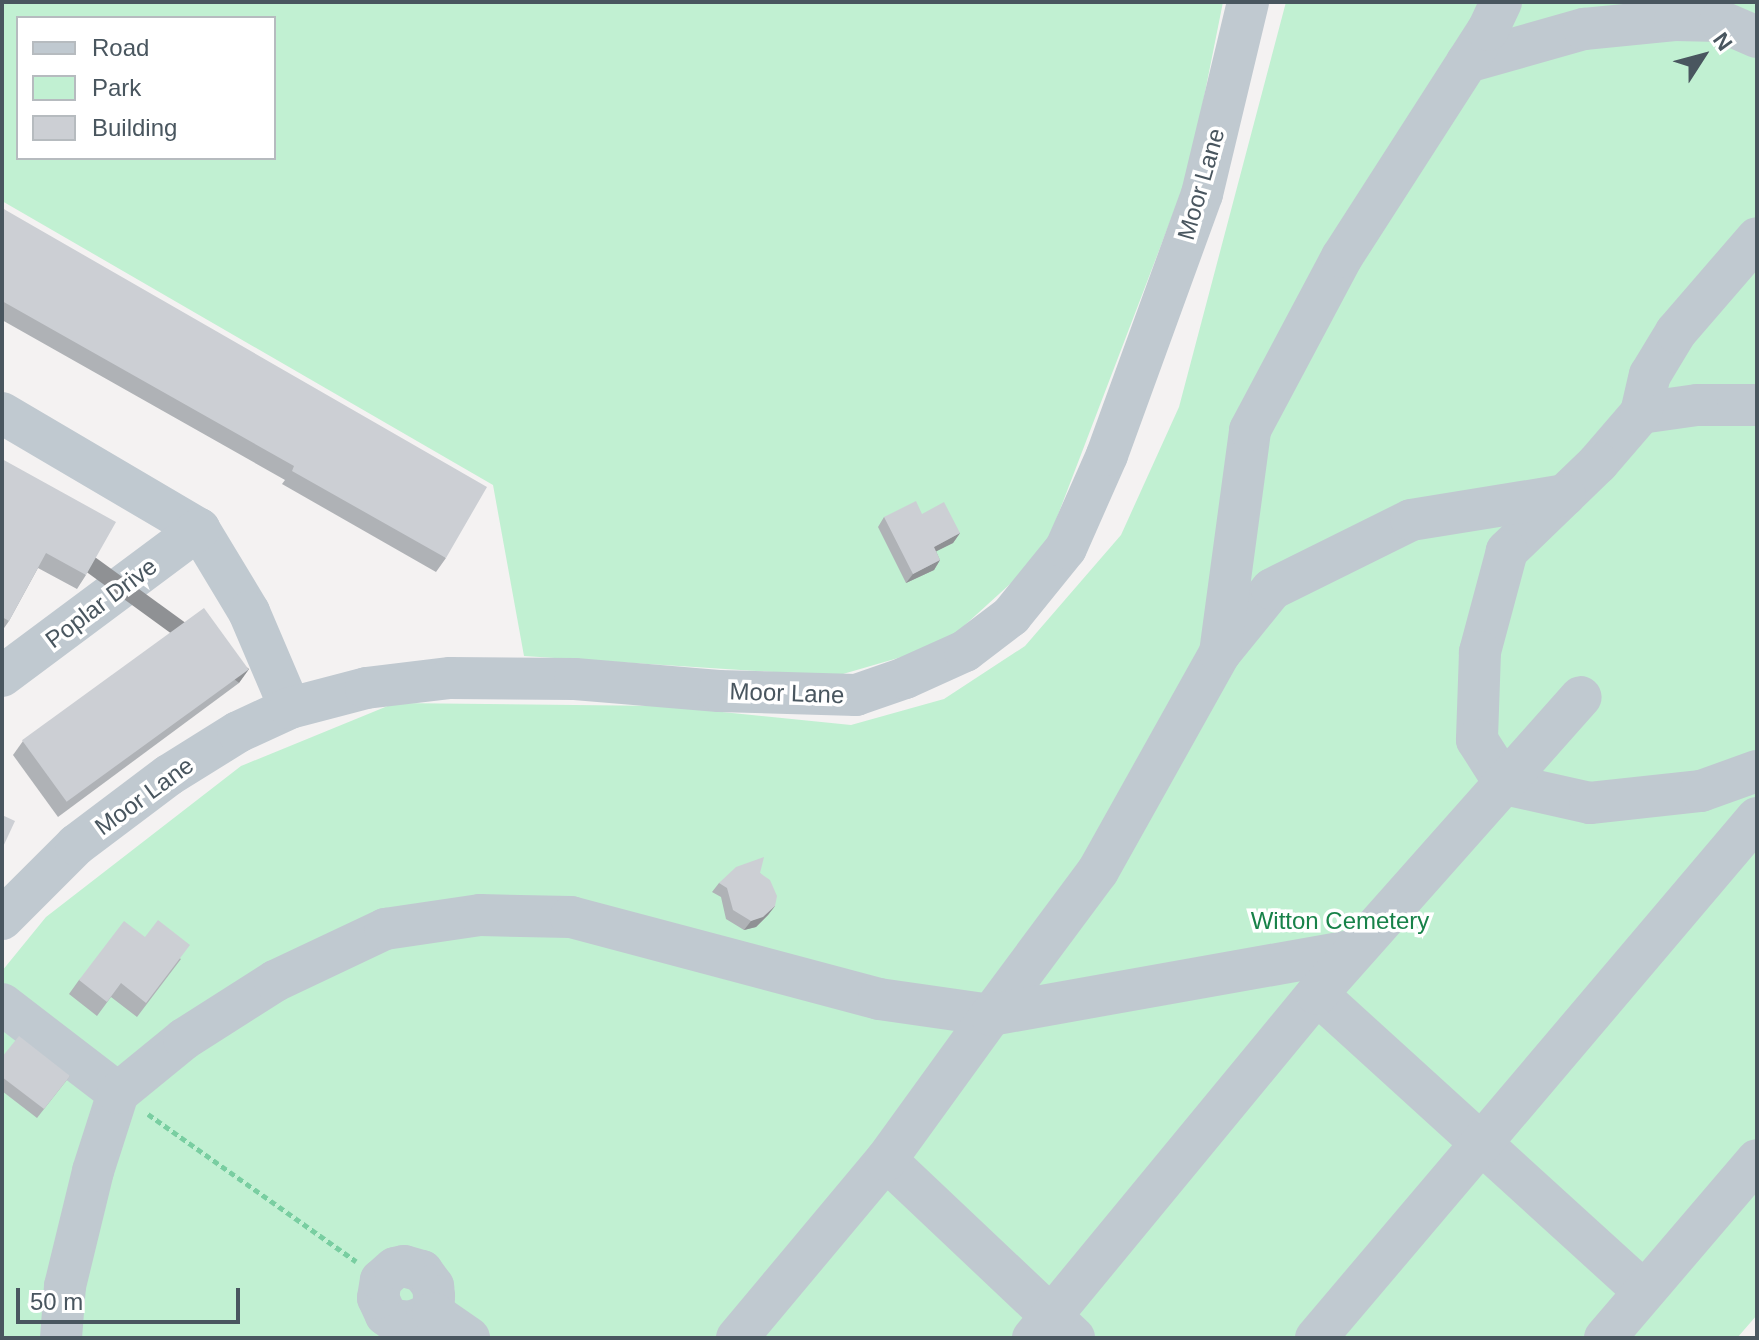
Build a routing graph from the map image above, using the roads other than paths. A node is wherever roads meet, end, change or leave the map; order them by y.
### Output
1 (1248, 2) edge
2 (1501, 2) edge
3 (1757, 37) edge
4 (1467, 62) junction
5 (1757, 238) edge
6 (1757, 405) edge
7 (2, 413) edge
8 (1641, 413) junction
9 (1565, 495) junction
10 (199, 529) junction
11 (1220, 653) junction
12 (2, 676) edge
13 (1581, 697) dead end
14 (290, 708) junction
15 (1757, 771) edge
16 (1505, 784) junction
17 (1757, 818) edge
18 (2, 919) edge
19 (1355, 950) junction
20 (1317, 994) junction
21 (2, 1004) edge
22 (991, 1015) junction
23 (118, 1093) junction
24 (1478, 1143) junction
25 (886, 1160) junction
26 (1757, 1160) edge
27 (1644, 1292) junction
28 (433, 1313) dead end
29 (1053, 1331) edge
30 (61, 1338) edge
31 (469, 1338) edge
32 (737, 1338) edge
33 (1316, 1338) edge
34 (1605, 1338) edge

1 - 14 street, Moor Lane
2 - 4 street
3 - 4 street
4 - 11 street
5 - 8 street
6 - 8 street
7 - 10 street
8 - 9 street
9 - 11 street
9 - 16 street
10 - 12 street, Poplar Drive
10 - 14 street
11 - 22 street
13 - 16 street
14 - 18 street, Moor Lane
15 - 16 street
16 - 19 street
17 - 24 street
19 - 20 street
19 - 22 street
20 - 24 street
20 - 29 street
21 - 23 street
22 - 23 street
22 - 25 street
23 - 30 street
24 - 27 street
24 - 33 street
25 - 29 street
25 - 32 street
26 - 27 street
27 - 34 street
28 - 31 street

